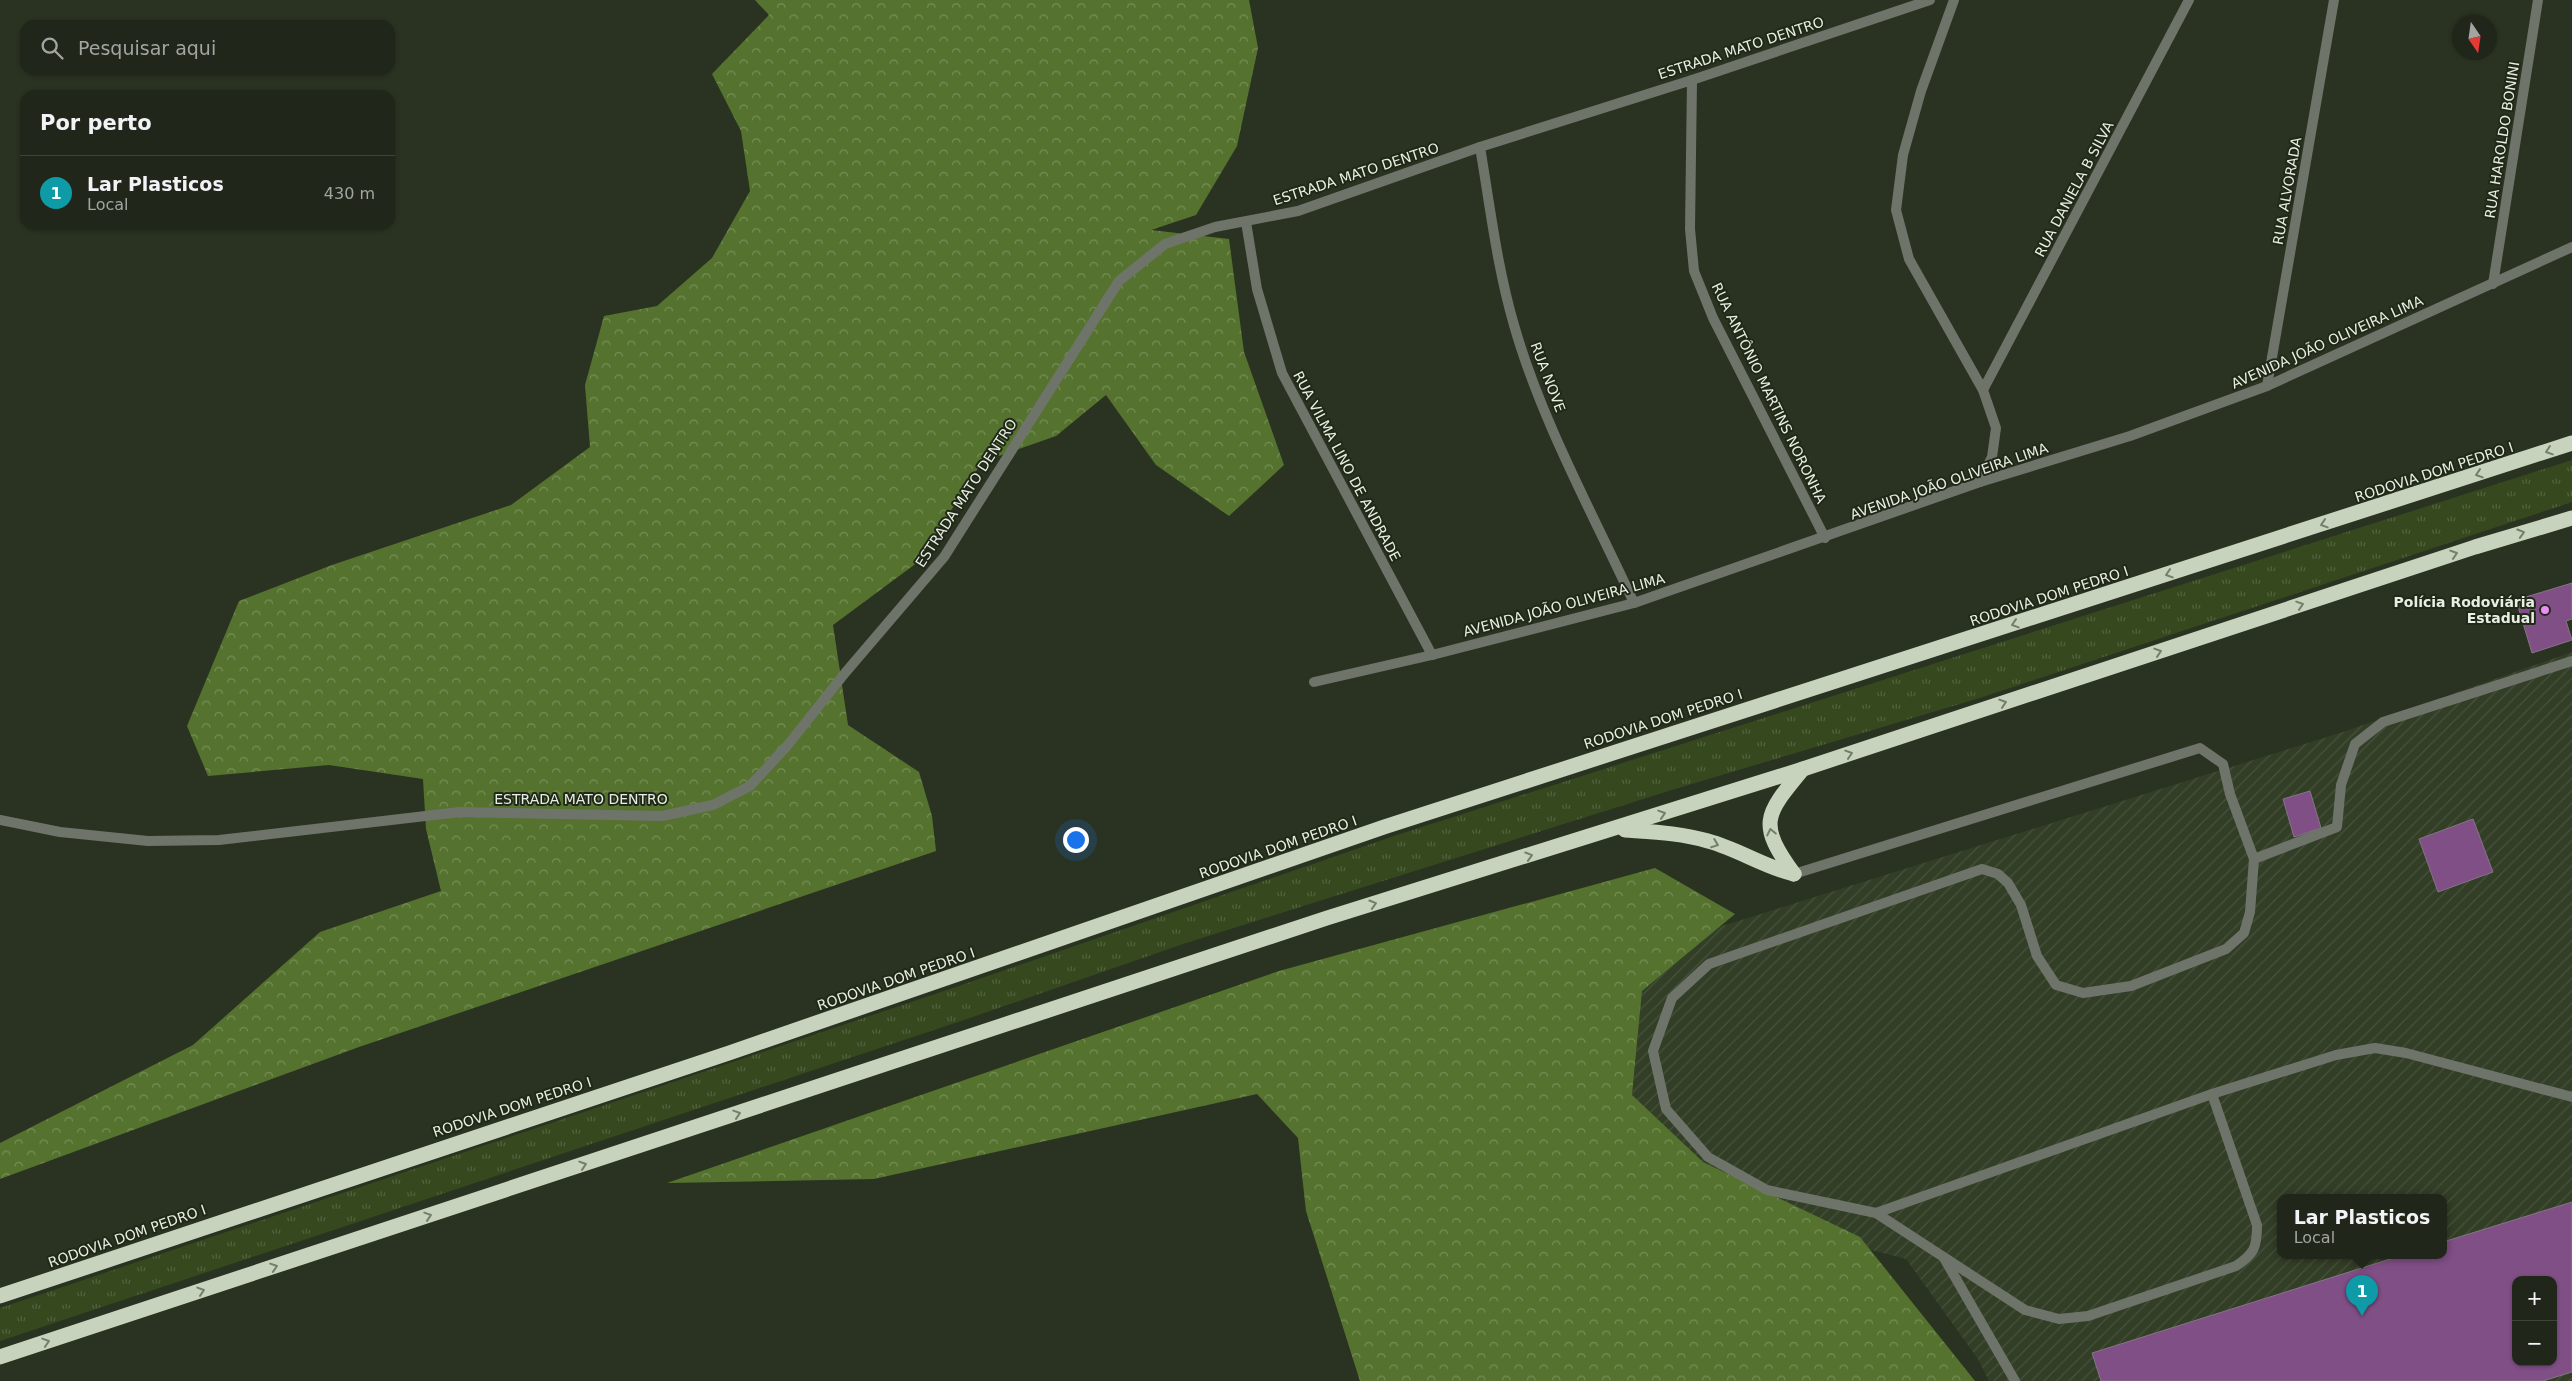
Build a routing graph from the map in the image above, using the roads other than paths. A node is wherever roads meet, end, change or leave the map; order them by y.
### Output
1 (1930, 0) edge
2 (1954, 0) edge
3 (2189, 0) edge
4 (2334, 0) edge
5 (2538, 0) edge
6 (1692, 80) junction
7 (1480, 147) junction
8 (1246, 222) junction
9 (2572, 247) edge
10 (2493, 284) junction
11 (2267, 386) junction
12 (1983, 390) junction
13 (2572, 443) edge
14 (1980, 482) junction
15 (2572, 518) edge
16 (1825, 538) junction
17 (1634, 603) junction
18 (1432, 655) junction
19 (2572, 661) edge
20 (1314, 682) dead end
21 (1803, 769) junction
22 (0, 820) edge
23 (1616, 829) junction
24 (2254, 859) junction
25 (1794, 874) junction
26 (2212, 1094) junction
27 (2572, 1097) edge
28 (1876, 1213) junction
29 (1943, 1257) junction
30 (0, 1296) edge
31 (0, 1357) edge
32 (2015, 1381) edge

1 - 6 street, ESTRADA MATO DENTRO
2 - 12 street
3 - 12 street, RUA DANIELA B SILVA
4 - 11 street, RUA ALVORADA
5 - 10 street, RUA HAROLDO BONINI
6 - 7 street, ESTRADA MATO DENTRO
6 - 16 street, RUA ANTÔNIO MARTINS NORONHA
7 - 8 street, ESTRADA MATO DENTRO
7 - 17 street, RUA NOVE
8 - 18 street, RUA VILMA LINO DE ANDRADE
8 - 22 street, ESTRADA MATO DENTRO
9 - 10 street, AVENIDA JOÃO OLIVEIRA LIMA
10 - 11 street, AVENIDA JOÃO OLIVEIRA LIMA
11 - 14 street, AVENIDA JOÃO OLIVEIRA LIMA
12 - 14 street
13 -> 30 highway, RODOVIA DOM PEDRO I
14 - 16 street, AVENIDA JOÃO OLIVEIRA LIMA
21 -> 15 highway
16 - 17 street, AVENIDA JOÃO OLIVEIRA LIMA
17 - 18 street, AVENIDA JOÃO OLIVEIRA LIMA
18 - 20 street, AVENIDA JOÃO OLIVEIRA LIMA
19 - 24 street
23 -> 21 highway
25 -> 21 highway
23 -> 25 highway
31 -> 23 highway
24 - 25 street
24 - 28 street
26 - 27 street
26 - 28 street
26 - 29 street
28 - 29 street
29 - 32 street

